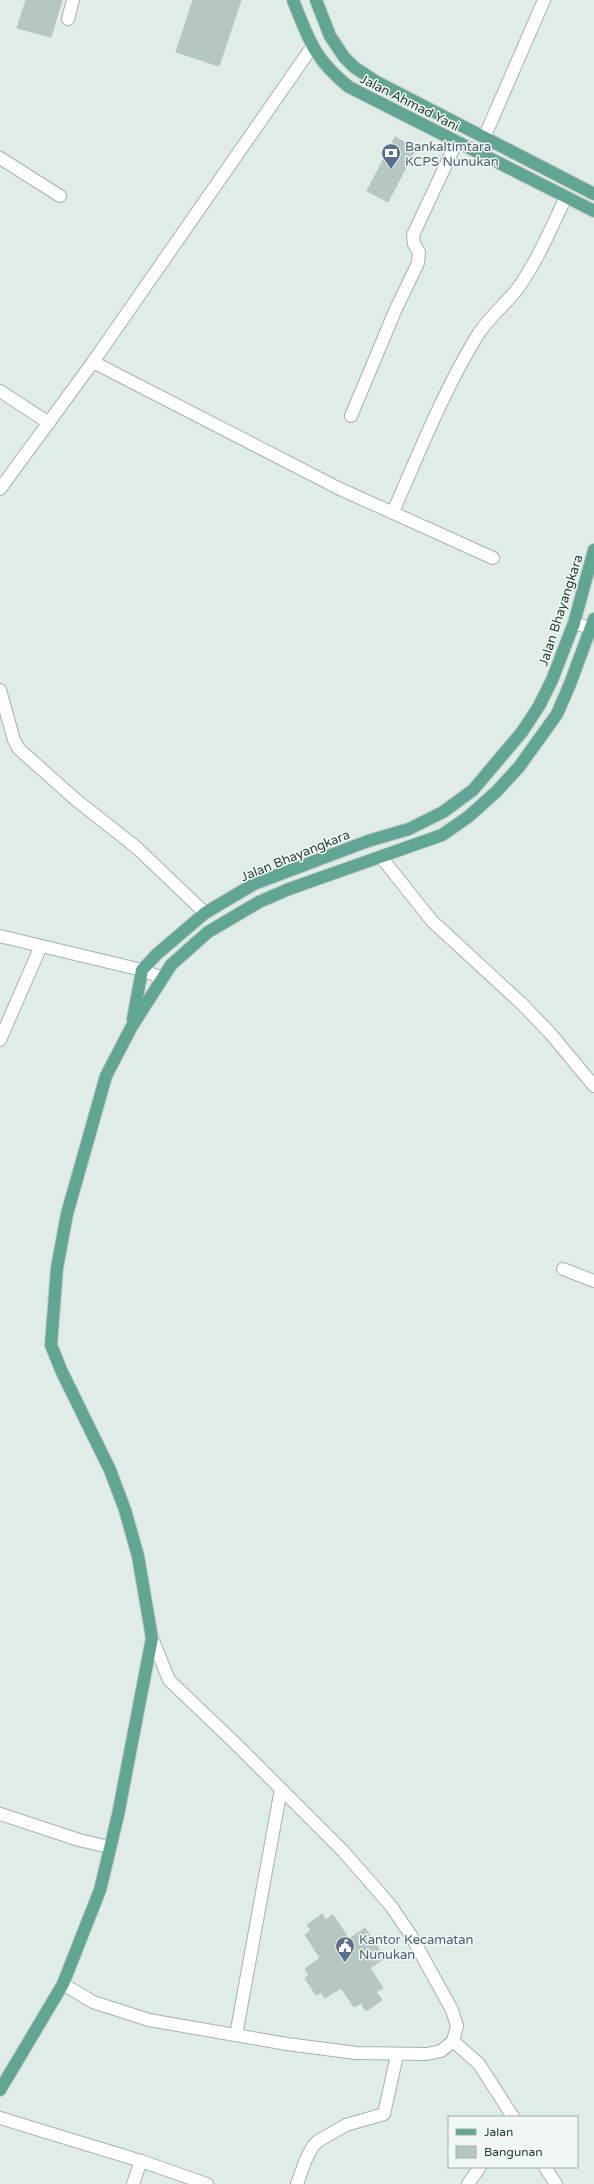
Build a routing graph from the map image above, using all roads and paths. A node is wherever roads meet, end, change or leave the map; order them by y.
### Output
1 (73, 0) edge
2 (293, 0) edge
3 (316, 0) edge
4 (544, 0) edge
5 (68, 19) dead end
6 (312, 47) junction
7 (484, 138) junction
8 (457, 141) junction
9 (0, 158) edge
10 (594, 194) edge
11 (60, 196) dead end
12 (566, 197) junction
13 (594, 211) edge
14 (93, 362) junction
15 (0, 391) edge
16 (351, 416) dead end
17 (49, 423) junction
18 (0, 489) edge
19 (393, 512) junction
20 (594, 550) edge
21 (493, 558) dead end
22 (574, 623) junction
23 (593, 625) edge
24 (0, 690) edge
25 (381, 857) junction
26 (205, 913) junction
27 (0, 936) edge
28 (41, 946) junction
29 (142, 970) junction
30 (162, 978) junction
31 (132, 1026) junction
32 (0, 1040) edge
33 (594, 1086) edge
34 (563, 1269) dead end
35 (594, 1281) edge
36 (152, 1638) junction
37 (281, 1789) junction
38 (0, 1814) edge
39 (109, 1847) junction
40 (63, 1984) junction
41 (236, 2035) junction
42 (453, 2041) junction
43 (397, 2055) junction
44 (0, 2090) edge
45 (512, 2116) edge
46 (0, 2118) edge
47 (141, 2161) junction
48 (479, 2168) edge
49 (546, 2168) edge
50 (133, 2184) edge
51 (207, 2184) edge
52 (297, 2184) edge
53 (468, 2184) edge
54 (556, 2184) edge

1 - 5 street
2 - 6 main road, Jalan Ahmad Yani
3 - 7 main road, Jalan Ahmad Yani
4 - 7 street
6 - 8 main road, Jalan Ahmad Yani
6 - 14 street
7 - 10 main road, Jalan Ahmad Yani
8 - 12 main road, Jalan Ahmad Yani
8 - 16 street
9 - 11 street
12 - 13 main road, Jalan Ahmad Yani
12 - 19 street
14 - 17 street
14 - 19 street
15 - 17 street
17 - 18 street
19 - 21 street
20 - 22 main road, Jalan Bhayangkara
22 - 23 street
22 - 26 main road, Jalan Bhayangkara
23 - 25 main road
24 - 26 street
25 - 30 main road
25 - 33 street
26 - 29 main road, Jalan Bhayangkara
27 - 28 street
28 - 29 street
28 - 32 street
29 - 30 street
29 - 31 main road
30 - 31 main road
31 - 36 main road
34 - 35 street
36 - 37 street
36 - 39 main road
37 - 41 street
37 - 42 street
38 - 39 street
39 - 40 main road
40 - 41 street
40 - 44 main road
41 - 43 street
42 - 43 street
42 - 45 street
43 - 52 street
46 - 47 street
47 - 50 street
47 - 51 street
48 - 53 street
49 - 54 street

